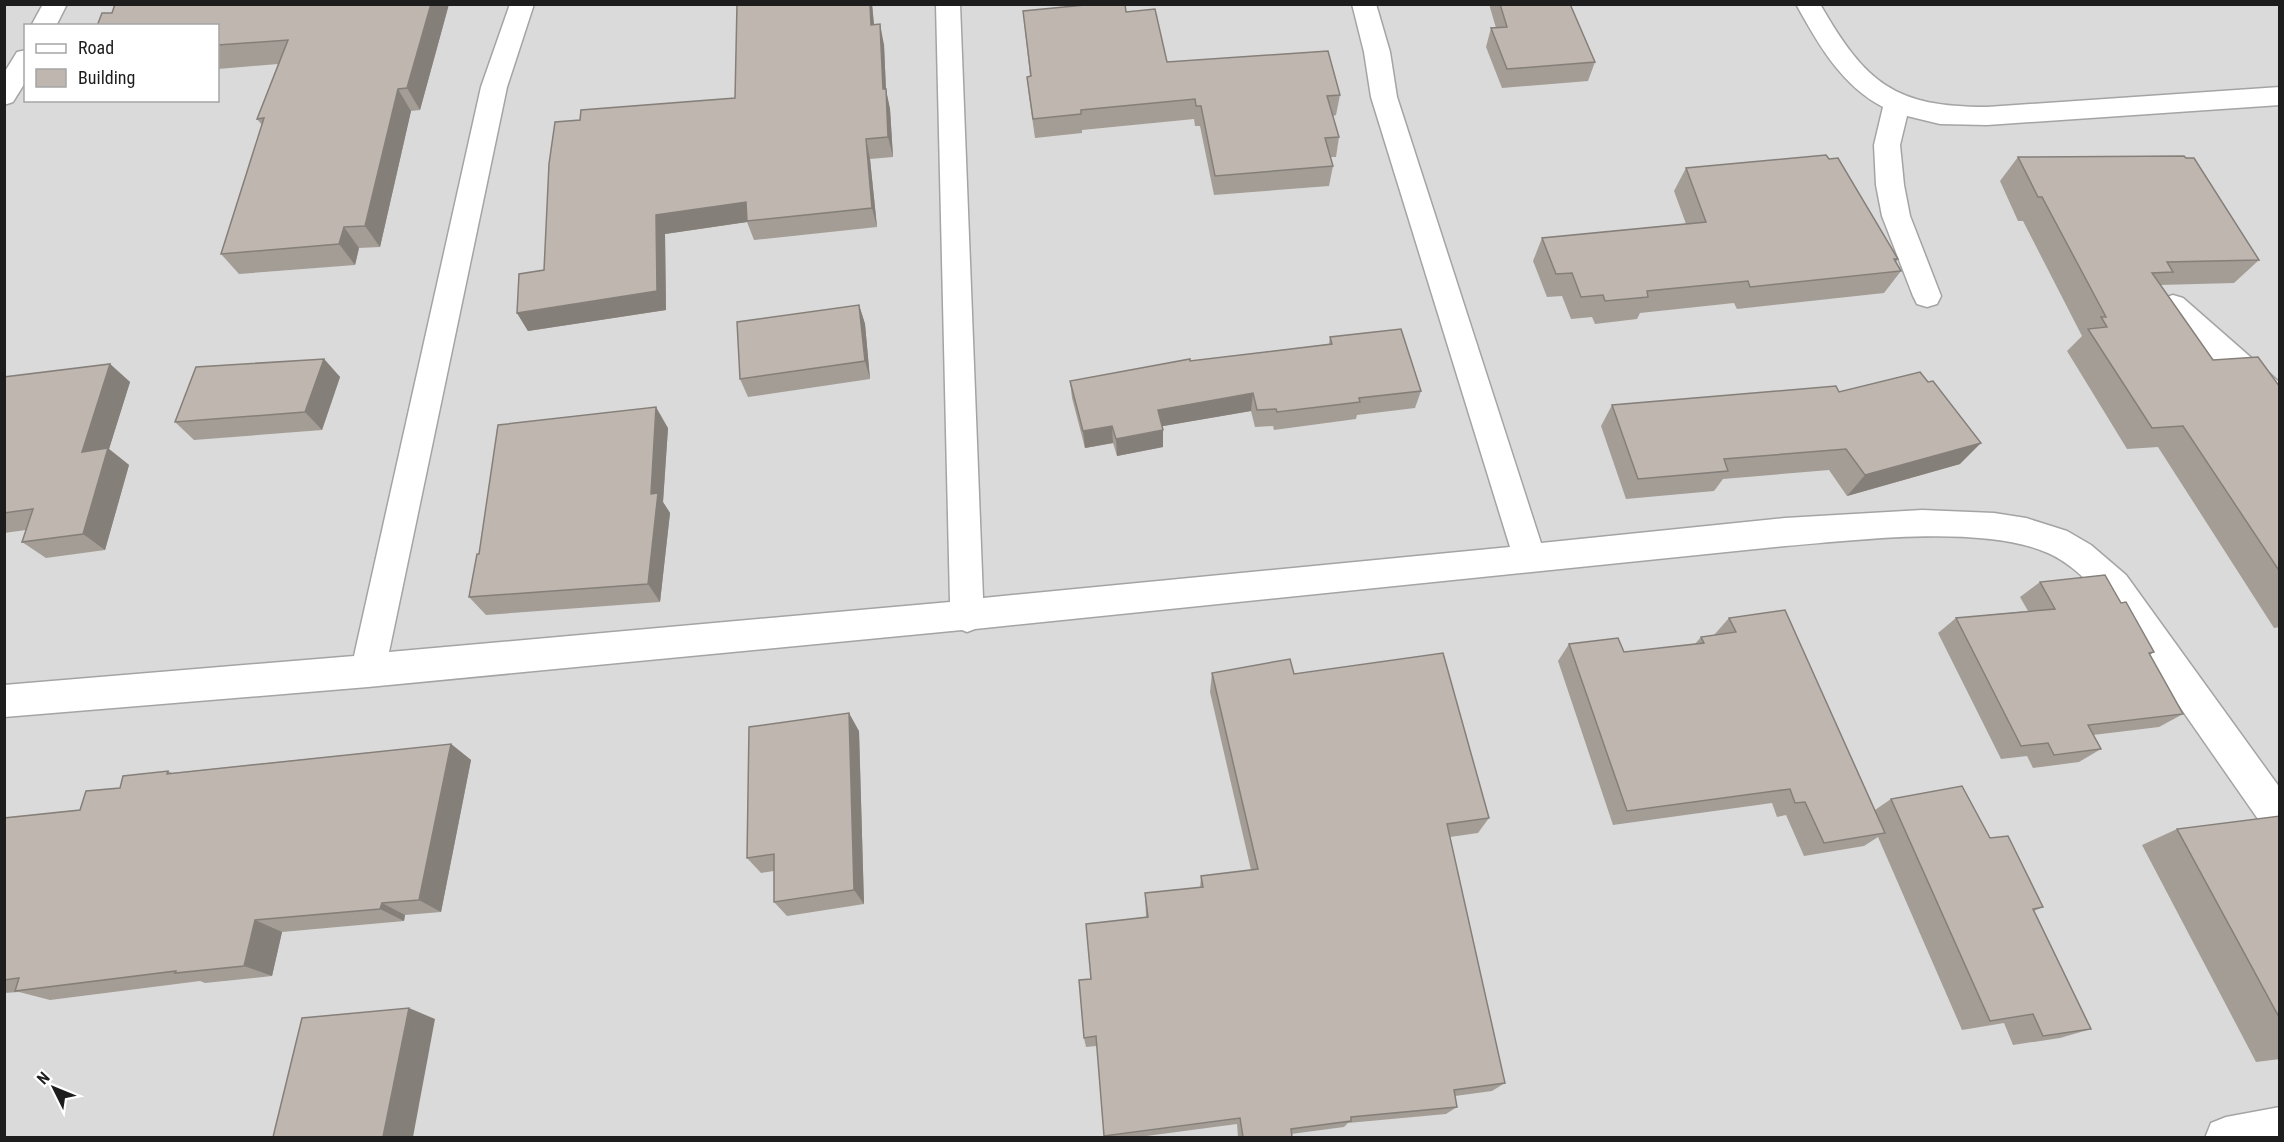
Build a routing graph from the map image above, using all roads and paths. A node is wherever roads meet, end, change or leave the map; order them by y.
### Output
1 (55, 4) edge
2 (522, 4) edge
3 (948, 4) edge
4 (1364, 4) edge
5 (1808, 4) edge
6 (44, 24) edge
7 (24, 61) edge
8 (4, 96) edge
9 (2280, 96) edge
10 (1897, 104) junction
11 (1927, 296) dead end
12 (2173, 306) edge
13 (2280, 400) edge
14 (1530, 559) junction
15 (967, 616) junction
16 (368, 671) junction
17 (4, 701) edge
18 (2280, 819) edge
19 (2280, 1128) edge
20 (2226, 1137) edge

1 - 6 street
2 - 16 street
3 - 15 street
4 - 14 street
5 - 10 street
7 - 8 street
9 - 10 street
10 - 11 street
12 - 13 street
14 - 15 street
14 - 18 street
15 - 16 street
16 - 17 street
19 - 20 street

